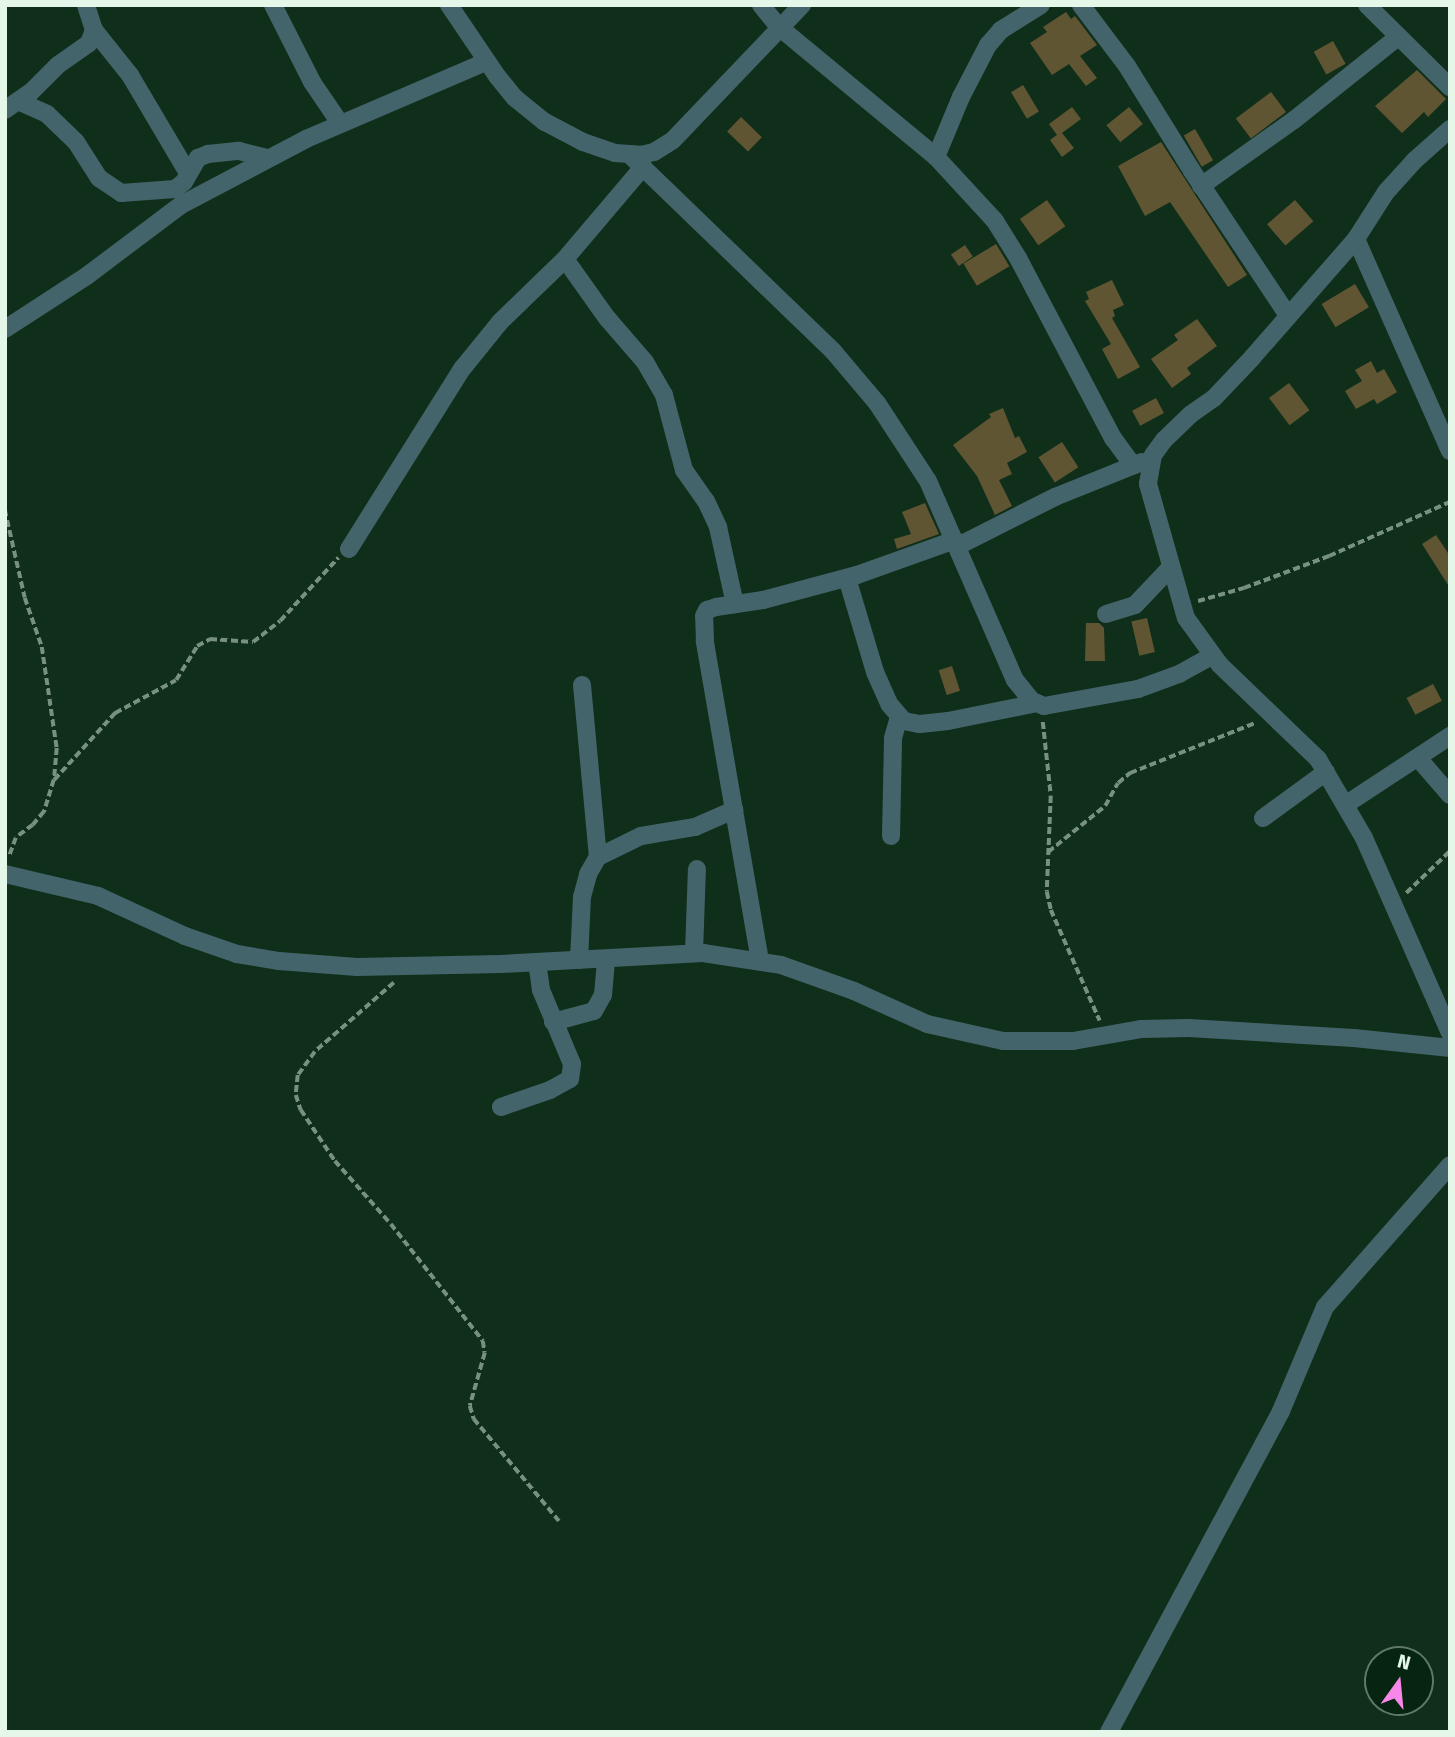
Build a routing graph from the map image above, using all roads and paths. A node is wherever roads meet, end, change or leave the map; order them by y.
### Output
1 (86, 5) edge
2 (273, 5) edge
3 (449, 5) edge
4 (761, 5) edge
5 (802, 5) edge
6 (1041, 5) edge
7 (1081, 5) edge
8 (1367, 5) edge
9 (779, 27) junction
10 (94, 30) junction
11 (1398, 37) junction
12 (486, 62) junction
13 (1450, 87) edge
14 (12, 106) edge
15 (340, 123) junction
16 (1450, 129) edge
17 (629, 154) junction
18 (936, 157) junction
19 (268, 158) junction
20 (643, 167) junction
21 (188, 173) junction
22 (1201, 186) junction
23 (1356, 239) junction
24 (565, 259) junction
25 (1287, 314) junction
26 (5, 329) edge
27 (1450, 402) edge
28 (1431, 406) junction
29 (1450, 451) edge
30 (1152, 459) junction
31 (1133, 466) junction
32 (1450, 502) edge
33 (5, 510) edge
34 (956, 543) junction
35 (349, 549) joint
36 (1171, 567) junction
37 (847, 578) junction
38 (735, 604) junction
39 (1182, 606) junction
40 (1106, 614) dead end
41 (1212, 656) junction
42 (582, 685) dead end
43 (1040, 705) junction
44 (899, 717) junction
45 (1273, 717) junction
46 (1450, 736) edge
47 (1418, 758) junction
48 (1326, 772) junction
49 (54, 780) junction
50 (1450, 795) edge
51 (1345, 805) junction
52 (734, 810) junction
53 (1263, 818) dead end
54 (891, 836) dead end
55 (1450, 851) edge
56 (1048, 852) junction
57 (598, 857) junction
58 (697, 869) dead end
59 (5, 872) edge
60 (1394, 905) junction
61 (694, 953) junction
62 (606, 959) junction
63 (579, 960) junction
64 (760, 961) junction
65 (537, 962) junction
66 (408, 965) junction
67 (553, 1022) junction
68 (1450, 1032) edge
69 (1105, 1034) junction
70 (1450, 1048) edge
71 (500, 1107) dead end
72 (1450, 1165) edge
73 (559, 1521) dead end
74 (1109, 1732) edge

1 - 10 street
2 - 15 street
3 - 12 street
4 - 9 street
5 - 9 street
6 - 18 street
7 - 22 street
8 - 11 street
9 - 17 street
9 - 18 street
10 - 14 street
10 - 21 street
11 - 13 street
11 - 22 street
12 - 15 street
12 - 17 street
14 - 21 street
15 - 19 street
16 - 23 street
17 - 20 street
18 - 31 street
19 - 21 street
19 - 26 street
20 - 24 street
20 - 34 street
22 - 25 street
23 - 25 street
23 - 28 street
24 - 35 street
24 - 38 street
25 - 30 street
27 - 28 street
28 - 29 street
30 - 31 street
30 - 36 street
31 - 34 street
32 - 39 path
33 - 49 path
34 - 37 street
34 - 43 street
35 - 49 path
36 - 39 street
36 - 40 street
37 - 38 street
37 - 44 street
38 - 52 street
39 - 41 street
41 - 43 street
41 - 45 street
42 - 57 street
43 - 44 street
43 - 56 path
44 - 54 street
45 - 48 street
45 - 56 path
46 - 47 street
47 - 50 street
47 - 51 street
48 - 51 street
48 - 53 street
49 - 59 path
51 - 60 street
52 - 57 street
52 - 64 street
55 - 60 path
56 - 69 path
57 - 63 street
58 - 61 street
59 - 66 street
60 - 68 street
61 - 62 street
61 - 64 street
62 - 63 street
62 - 67 street
63 - 65 street
64 - 69 street
65 - 66 street
65 - 67 street
66 - 73 path
67 - 71 street
69 - 70 street
72 - 74 street

